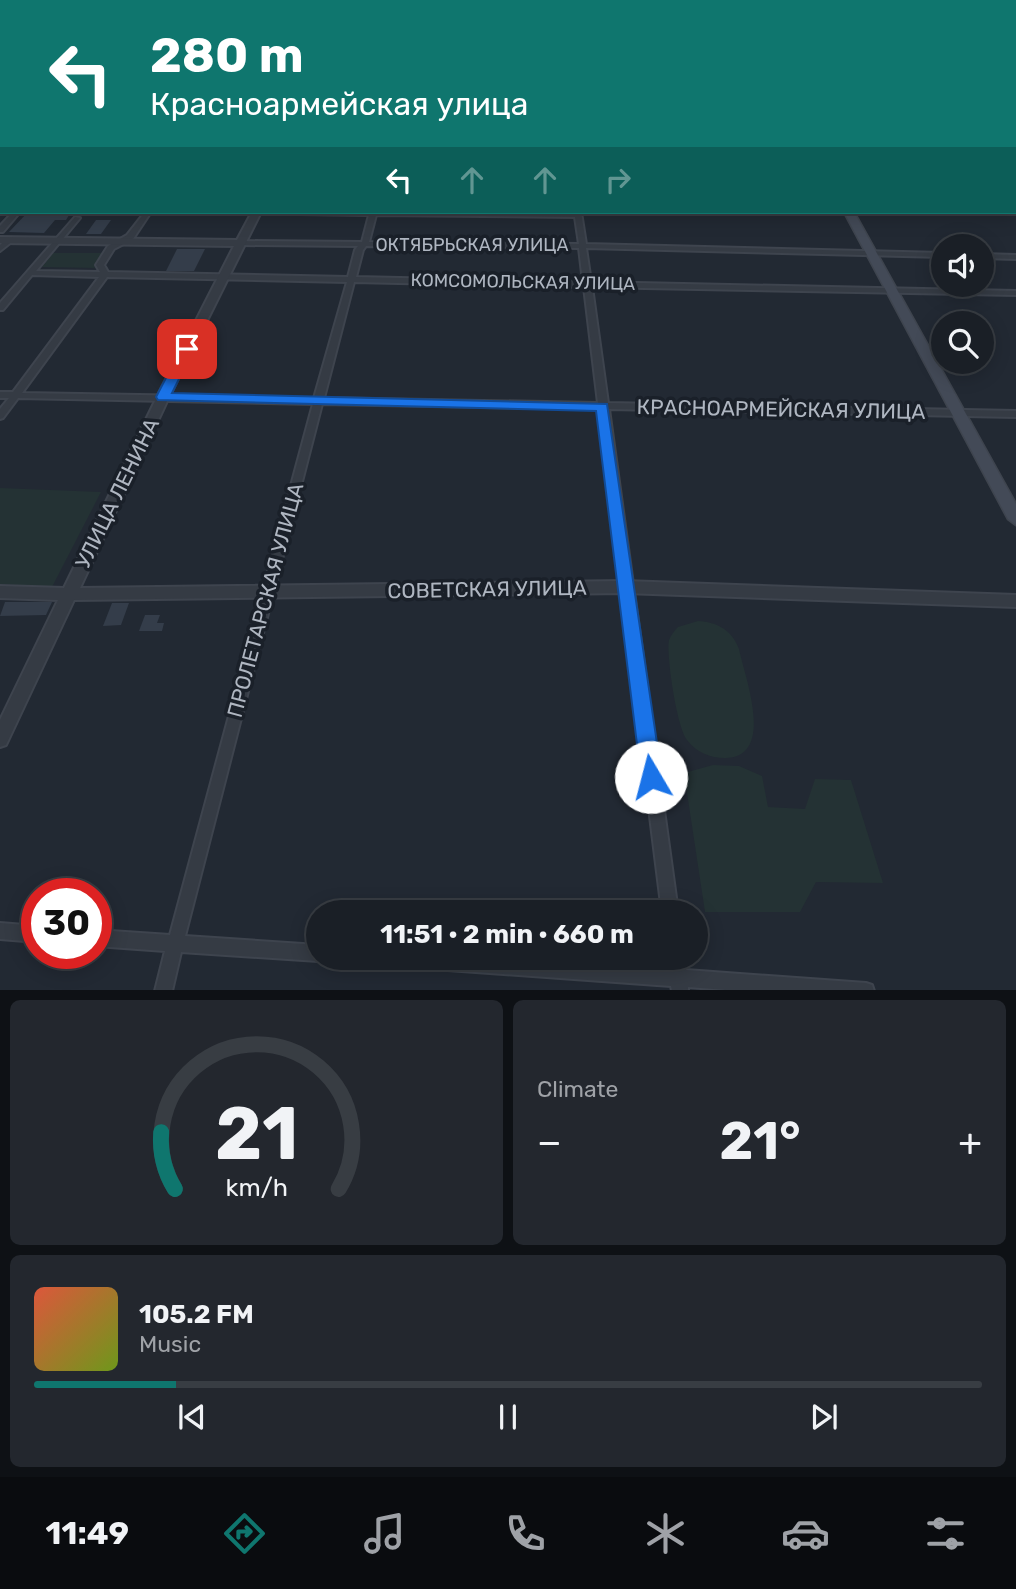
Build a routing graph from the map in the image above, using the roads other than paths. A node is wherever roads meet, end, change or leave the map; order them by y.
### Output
1 (15, 214) edge
2 (147, 214) edge
3 (257, 214) edge
4 (372, 214) edge
5 (578, 214) edge
6 (850, 214) edge
7 (77, 218) dead end
8 (0, 230) edge
9 (5, 240) edge
10 (59, 241) junction
11 (123, 241) junction
12 (240, 243) junction
13 (364, 244) junction
14 (582, 246) junction
15 (0, 250) edge
16 (870, 253) junction
17 (931, 255) edge
18 (994, 256) edge
19 (1016, 257) edge
20 (30, 273) junction
21 (105, 274) junction
22 (223, 276) junction
23 (353, 280) junction
24 (587, 283) junction
25 (893, 290) junction
26 (1016, 293) edge
27 (0, 308) edge
28 (0, 395) edge
29 (15, 395) junction
30 (163, 397) junction
31 (317, 401) junction
32 (602, 407) junction
33 (960, 413) junction
34 (1016, 414) edge
35 (0, 416) edge
36 (1016, 519) edge
37 (625, 587) junction
38 (267, 591) junction
39 (0, 592) edge
40 (69, 594) junction
41 (1016, 601) edge
42 (0, 739) edge
43 (668, 900) edge
44 (0, 931) edge
45 (21, 933) edge
46 (112, 940) edge
47 (175, 944) junction
48 (306, 952) edge
49 (528, 970) edge
50 (679, 983) edge
51 (163, 990) edge
52 (866, 990) edge

1 - 8 street
2 - 11 street
3 - 12 street, УЛИЦА ЛЕНИНА
4 - 13 street, ПРОЛЕТАРСКАЯ УЛИЦА
5 - 14 street
6 - 16 main road
7 - 10 street
9 - 10 street, ОКТЯБРЬСКАЯ УЛИЦА
9 - 15 street
10 - 11 street, ОКТЯБРЬСКАЯ УЛИЦА
10 - 20 street
11 - 12 street, ОКТЯБРЬСКАЯ УЛИЦА
11 - 21 street
12 - 13 street, ОКТЯБРЬСКАЯ УЛИЦА
12 - 22 street, УЛИЦА ЛЕНИНА
13 - 14 street, ОКТЯБРЬСКАЯ УЛИЦА
13 - 23 street, ПРОЛЕТАРСКАЯ УЛИЦА
14 - 16 street, ОКТЯБРЬСКАЯ УЛИЦА
14 - 24 street
16 - 17 street, ОКТЯБРЬСКАЯ УЛИЦА
16 - 25 main road
18 - 19 street
20 - 21 street, КОМСОМОЛЬСКАЯ УЛИЦА
20 - 27 street
21 - 22 street, КОМСОМОЛЬСКАЯ УЛИЦА
21 - 29 street
22 - 23 street, КОМСОМОЛЬСКАЯ УЛИЦА
22 - 30 street, УЛИЦА ЛЕНИНА
23 - 24 street, КОМСОМОЛЬСКАЯ УЛИЦА
23 - 31 street, ПРОЛЕТАРСКАЯ УЛИЦА
24 - 25 street, КОМСОМОЛЬСКАЯ УЛИЦА
24 - 32 street
25 - 26 street, КОМСОМОЛЬСКАЯ УЛИЦА
25 - 33 main road
28 - 29 street, КРАСНОАРМЕЙСКАЯ УЛИЦА
29 - 30 street, КРАСНОАРМЕЙСКАЯ УЛИЦА
29 - 35 street
30 - 31 street, КРАСНОАРМЕЙСКАЯ УЛИЦА
30 - 40 street, УЛИЦА ЛЕНИНА
31 - 32 street, КРАСНОАРМЕЙСКАЯ УЛИЦА
31 - 38 street, ПРОЛЕТАРСКАЯ УЛИЦА
32 - 33 street, КРАСНОАРМЕЙСКАЯ УЛИЦА
32 - 37 street
33 - 34 street, КРАСНОАРМЕЙСКАЯ УЛИЦА
33 - 36 main road
37 - 38 street, СОВЕТСКАЯ УЛИЦА
37 - 41 street, СОВЕТСКАЯ УЛИЦА
37 - 43 street
38 - 40 street, СОВЕТСКАЯ УЛИЦА
38 - 47 street, ПРОЛЕТАРСКАЯ УЛИЦА
39 - 40 street, СОВЕТСКАЯ УЛИЦА
40 - 42 street, УЛИЦА ЛЕНИНА
44 - 45 street
46 - 47 street
47 - 48 street
47 - 51 street, ПРОЛЕТАРСКАЯ УЛИЦА
49 - 50 street
50 - 52 street

